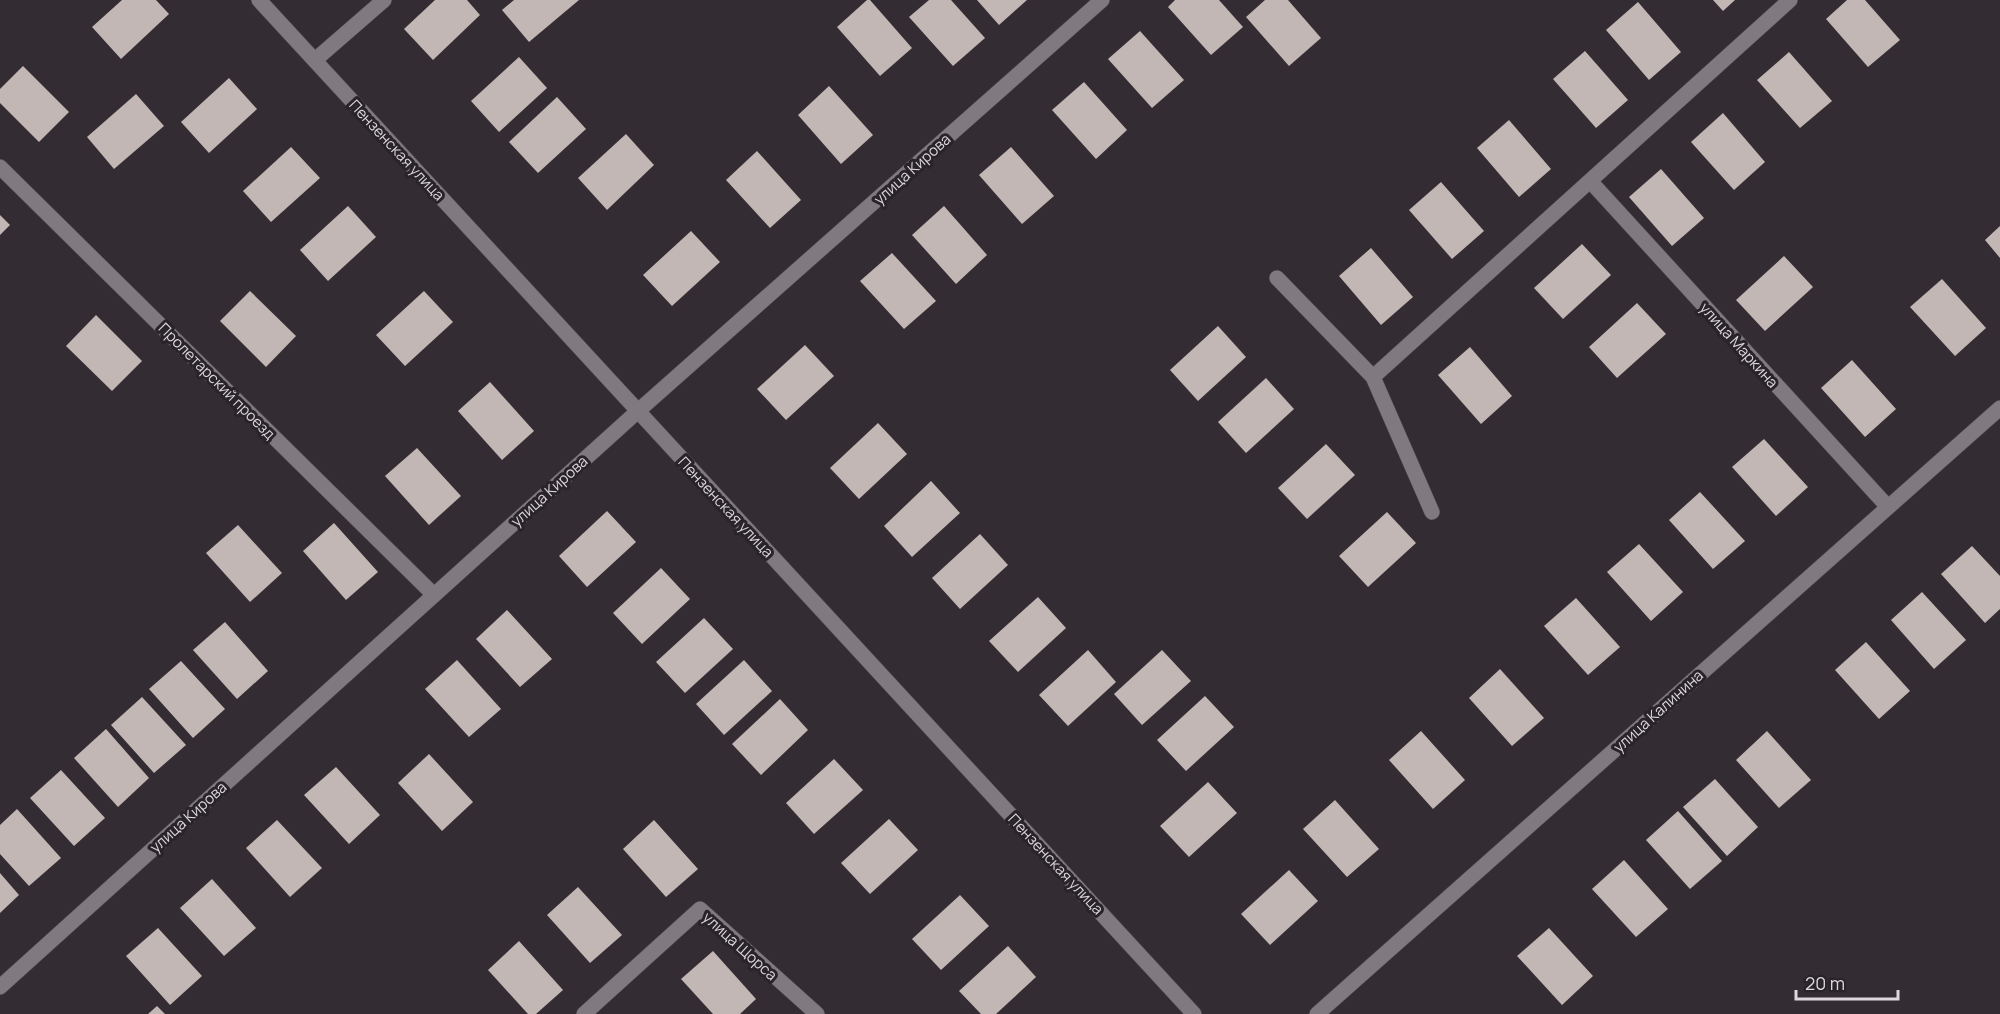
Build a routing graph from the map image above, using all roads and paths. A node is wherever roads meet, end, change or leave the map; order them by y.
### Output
1 (259, 0) edge
2 (384, 0) edge
3 (1102, 0) edge
4 (1790, 0) edge
5 (315, 60) junction
6 (0, 167) edge
7 (1591, 182) junction
8 (1278, 278) dead end
9 (1372, 377) junction
10 (2000, 408) edge
11 (638, 411) junction
12 (1888, 507) junction
13 (1432, 512) dead end
14 (434, 595) junction
15 (0, 987) edge
16 (584, 1014) edge
17 (817, 1014) edge
18 (1194, 1014) edge
19 (1317, 1014) edge

1 - 5 street, Пензенская улица
2 - 5 street
3 - 11 street, улица Кирова
4 - 7 street
5 - 11 street, Пензенская улица
6 - 14 street, Пролетарский проезд
7 - 9 street
7 - 12 street, улица Маркина
8 - 9 street
9 - 13 street
10 - 12 street, улица Калинина
11 - 14 street, улица Кирова
11 - 18 street, Пензенская улица
12 - 19 street, улица Калинина
14 - 15 street, улица Кирова
16 - 17 street, улица Щорса

